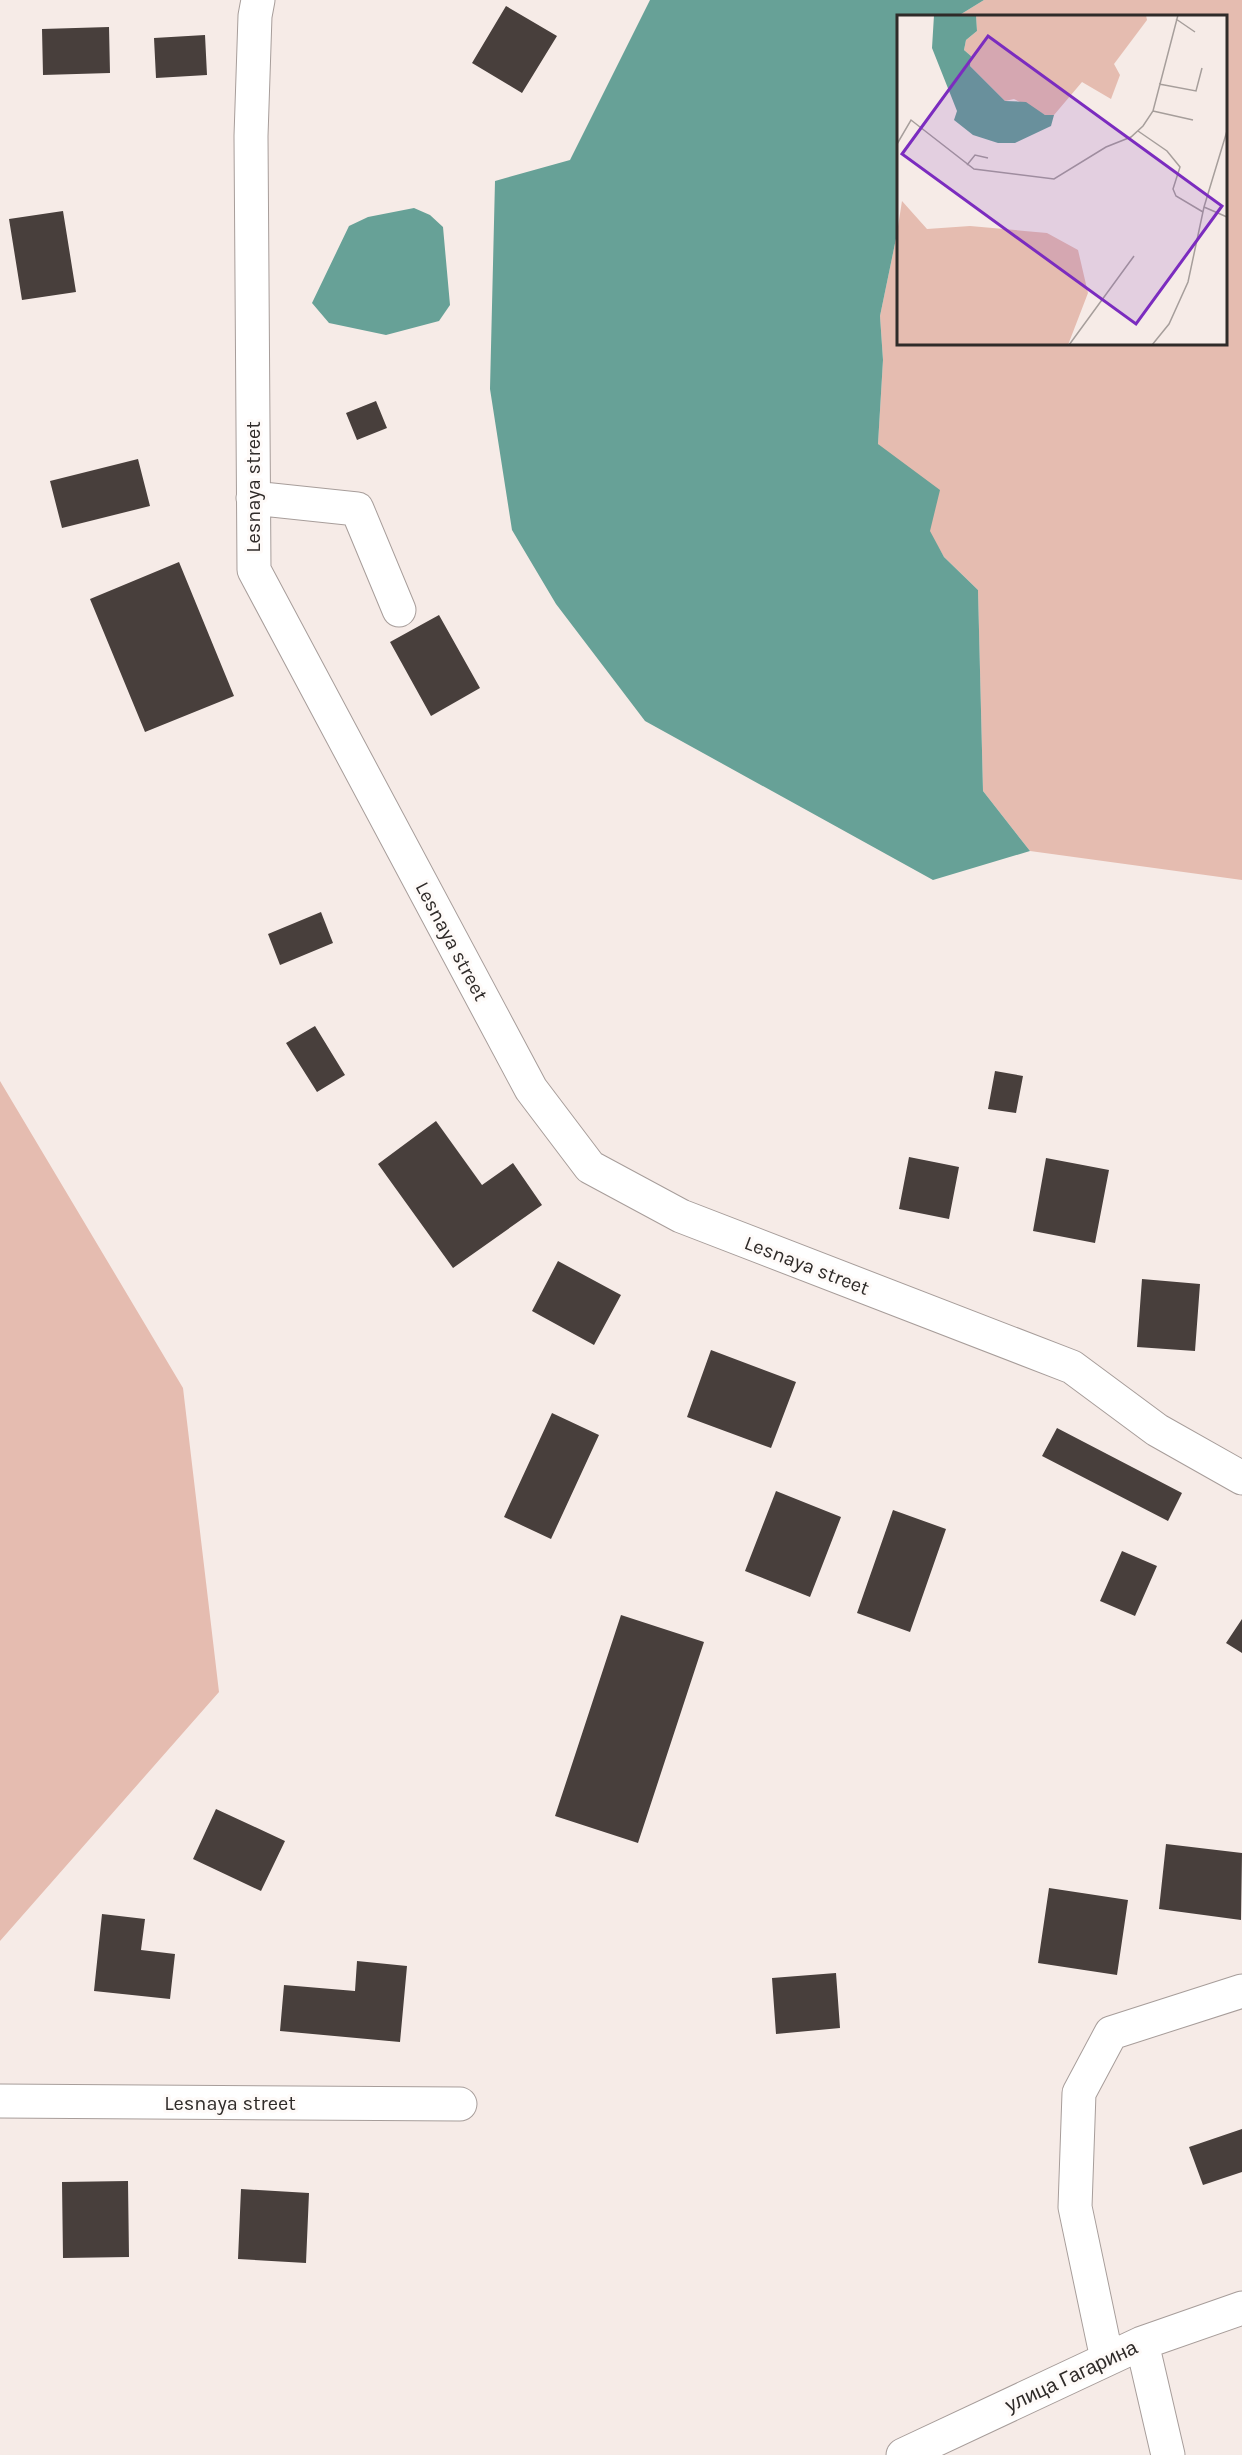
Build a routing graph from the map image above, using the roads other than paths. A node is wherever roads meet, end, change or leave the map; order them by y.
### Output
1 (258, 0) edge
2 (253, 498) junction
3 (399, 609) dead end
4 (1242, 1478) edge
5 (1242, 1990) edge
6 (0, 2101) edge
7 (460, 2104) dead end
8 (1242, 2308) edge
9 (1142, 2343) junction
10 (1107, 2359) junction
11 (903, 2455) edge
12 (1168, 2455) edge

1 - 2 street, Lesnaya street
2 - 3 street
2 - 4 street, Lesnaya street
5 - 10 street
6 - 7 street, Lesnaya street
8 - 9 street, улица Гагарина
9 - 10 street, улица Гагарина
9 - 12 street
10 - 11 street, улица Гагарина

